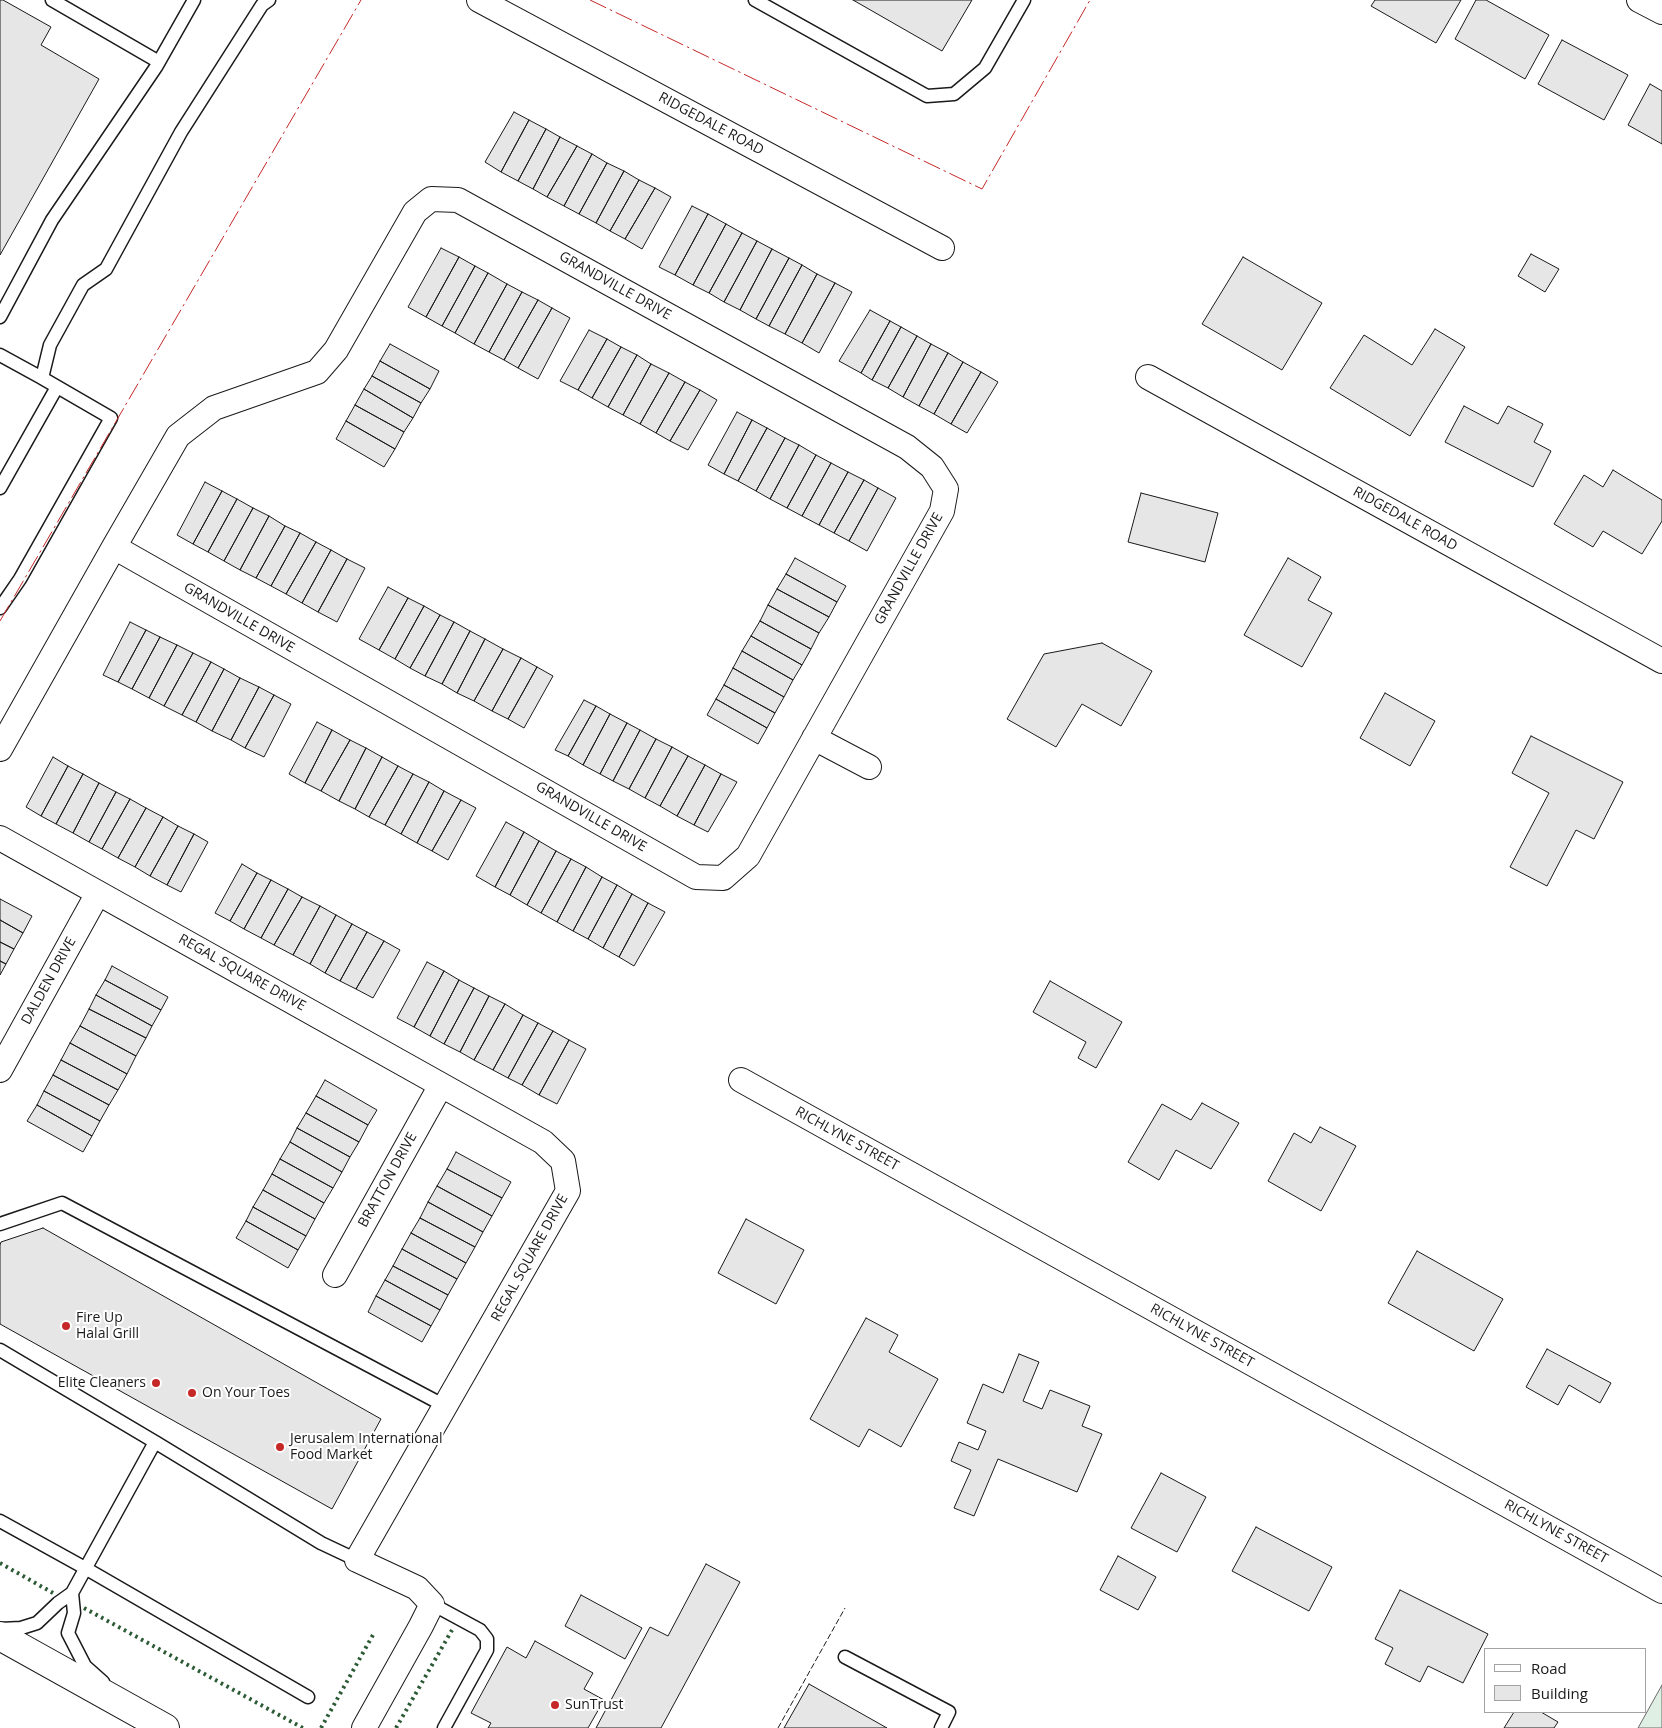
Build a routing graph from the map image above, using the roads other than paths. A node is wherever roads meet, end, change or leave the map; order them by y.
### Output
1 (52, 0) edge
2 (194, 0) edge
3 (269, 0) edge
4 (479, 0) edge
5 (755, 0) edge
6 (1024, 0) edge
7 (1639, 0) edge
8 (1662, 12) edge
9 (159, 62) junction
10 (942, 248) dead end
11 (0, 316) edge
12 (0, 355) edge
13 (1148, 377) dead end
14 (42, 378) junction
15 (57, 387) junction
16 (0, 488) edge
17 (114, 547) junction
18 (0, 608) edge
19 (1662, 661) edge
20 (814, 738) junction
21 (0, 749) edge
22 (869, 767) dead end
23 (0, 838) edge
24 (98, 892) junction
25 (0, 1070) edge
26 (741, 1080) dead end
27 (441, 1085) junction
28 (0, 1224) edge
29 (335, 1275) dead end
30 (0, 1350) edge
31 (445, 1406) junction
32 (154, 1442) junction
33 (0, 1521) edge
34 (357, 1560) junction
35 (86, 1568) junction
36 (1662, 1591) edge
37 (72, 1592) junction
38 (432, 1604) junction
39 (0, 1629) edge
40 (0, 1636) edge
41 (845, 1657) dead end
42 (308, 1697) dead end
43 (135, 1712) junction
44 (165, 1728) edge
45 (364, 1728) edge
46 (444, 1728) edge
47 (941, 1728) edge

1 - 9 lane
2 - 9 lane
3 - 14 lane
4 - 10 street, RIDGEDALE ROAD
5 - 6 lane
7 - 8 street
9 - 11 lane
12 - 14 lane
13 - 19 street, RIDGEDALE ROAD
14 - 15 lane
15 - 16 lane
15 - 18 lane
17 - 20 street, GRANDVILLE DRIVE
17 - 20 street, GRANDVILLE DRIVE
17 - 21 street, GRANDVILLE DRIVE
20 - 22 street
23 - 24 street, REGAL SQUARE DRIVE
24 - 25 street, DALDEN DRIVE
24 - 27 street, REGAL SQUARE DRIVE
26 - 36 street, RICHLYNE STREET
27 - 29 street, BRATTON DRIVE
27 - 31 street, REGAL SQUARE DRIVE
28 - 31 lane
30 - 32 lane
31 - 34 street, REGAL SQUARE DRIVE
32 - 34 lane
32 - 35 lane
33 - 35 lane
34 - 38 street
35 - 37 lane
35 - 42 lane
37 - 39 lane
37 - 43 lane
38 - 45 street
38 - 46 lane
40 - 43 main road
41 - 47 lane
43 - 44 main road

